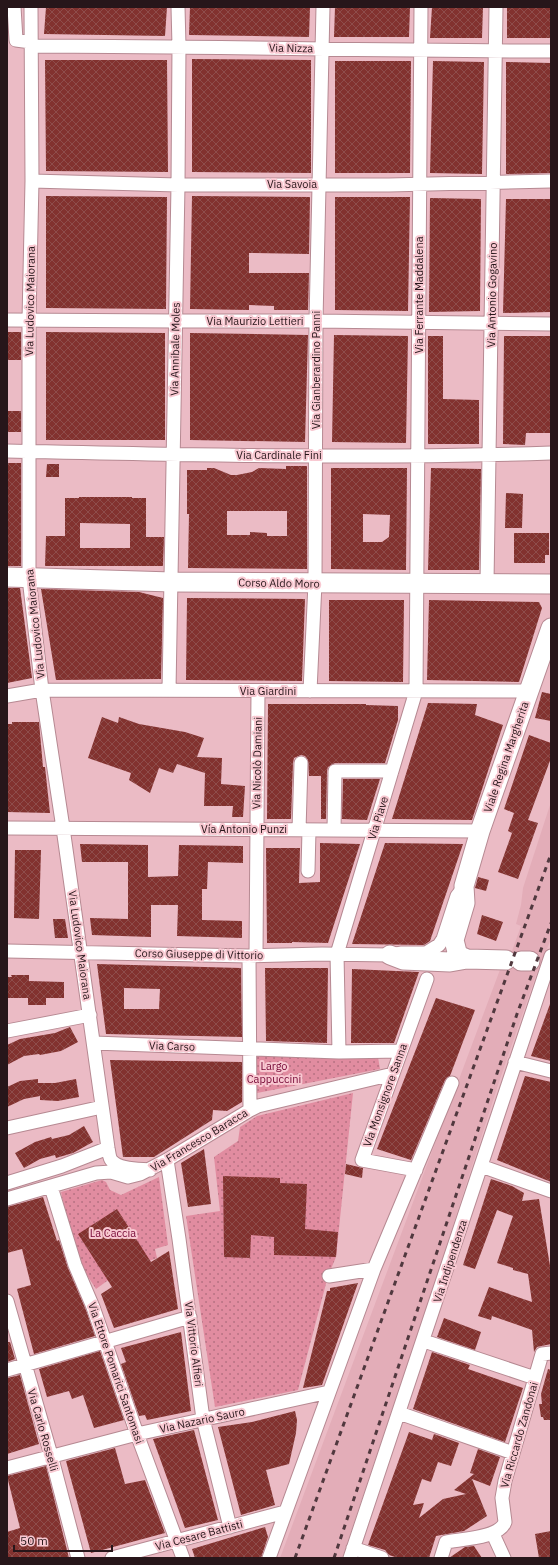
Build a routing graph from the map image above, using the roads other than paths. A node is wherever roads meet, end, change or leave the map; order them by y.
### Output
1 (14, 7) edge
2 (31, 7) edge
3 (178, 7) edge
4 (323, 7) edge
5 (421, 7) edge
6 (496, 7) edge
7 (31, 44) junction
8 (179, 46) junction
9 (322, 49) junction
10 (551, 50) edge
11 (421, 51) junction
12 (496, 51) junction
13 (32, 181) junction
14 (494, 182) junction
15 (551, 182) edge
16 (178, 184) junction
17 (318, 184) junction
18 (420, 184) junction
19 (7, 320) edge
20 (29, 320) junction
21 (316, 321) junction
22 (175, 322) junction
23 (419, 322) junction
24 (491, 324) junction
25 (551, 324) edge
26 (7, 451) edge
27 (29, 451) junction
28 (551, 453) edge
29 (174, 455) junction
30 (489, 455) junction
31 (315, 456) junction
32 (418, 456) junction
33 (7, 577) edge
34 (29, 578) junction
35 (172, 582) junction
36 (316, 583) junction
37 (488, 583) junction
38 (417, 584) junction
39 (551, 584) edge
40 (551, 628) edge
41 (42, 690) junction
42 (170, 690) junction
43 (258, 690) junction
44 (310, 691) junction
45 (416, 691) junction
46 (529, 691) junction
47 (7, 696) edge
48 (301, 763) dead end
49 (392, 771) junction
50 (7, 828) edge
51 (63, 828) junction
52 (256, 830) junction
53 (304, 830) junction
54 (334, 830) junction
55 (375, 830) junction
56 (480, 831) junction
57 (308, 871) dead end
58 (464, 886) junction
59 (434, 949) joint
60 (7, 951) edge
61 (80, 952) junction
62 (337, 954) junction
63 (253, 955) junction
64 (390, 955) junction
65 (550, 959) edge
66 (467, 960) junction
67 (519, 961) dead end
68 (428, 979) dead end
69 (90, 1015) junction
70 (7, 1031) edge
71 (94, 1044) junction
72 (250, 1049) junction
73 (401, 1051) junction
74 (339, 1052) junction
75 (515, 1062) junction
76 (551, 1071) edge
77 (393, 1074) junction
78 (452, 1083) dead end
79 (102, 1107) junction
80 (250, 1110) junction
81 (7, 1128) edge
82 (108, 1148) junction
83 (167, 1160) junction
84 (481, 1166) junction
85 (150, 1170) junction
86 (416, 1170) junction
87 (7, 1183) edge
88 (51, 1187) junction
89 (551, 1191) edge
90 (7, 1198) edge
91 (374, 1269) junction
92 (329, 1276) dead end
93 (7, 1301) edge
94 (190, 1317) junction
95 (105, 1341) junction
96 (424, 1341) junction
97 (547, 1354) edge
98 (24, 1365) junction
99 (7, 1370) edge
100 (535, 1378) junction
101 (329, 1392) junction
102 (399, 1414) junction
103 (203, 1419) junction
104 (137, 1434) junction
105 (513, 1453) junction
106 (51, 1455) junction
107 (7, 1468) edge
108 (285, 1512) junction
109 (230, 1527) junction
110 (493, 1534) junction
111 (177, 1540) junction
112 (352, 1553) edge
113 (78, 1558) edge
114 (112, 1558) edge
115 (183, 1558) edge
116 (269, 1558) edge
117 (382, 1558) edge
118 (441, 1558) edge
119 (504, 1558) edge

1 - 7 street
2 - 7 street, Via Ludovico Maiorana
3 - 8 street, Via Annibale Moles
4 - 9 street, Via Gianberardino Panni
5 - 11 street, Via Ferrante Maddalena
6 - 12 street, Via Antonio Gogavino
7 - 8 street, Via Nizza
7 - 13 street, Via Ludovico Maiorana
8 - 9 street, Via Nizza
8 - 16 street, Via Annibale Moles
9 - 11 street, Via Nizza
9 - 17 street, Via Gianberardino Panni
10 - 12 street, Via Nizza
11 - 12 street, Via Nizza
11 - 18 street, Via Ferrante Maddalena
12 - 14 street, Via Antonio Gogavino
13 - 16 street, Via Savoia
13 - 20 street, Via Ludovico Maiorana
14 - 15 street, Via Savoia
14 - 18 street, Via Savoia
14 - 24 street, Via Antonio Gogavino
16 - 17 street, Via Savoia
16 - 22 street, Via Annibale Moles
17 - 18 street, Via Savoia
17 - 21 street, Via Gianberardino Panni
18 - 23 street, Via Ferrante Maddalena
19 - 20 street, Via Maurizio Lettieri
20 - 22 street, Via Maurizio Lettieri
20 - 27 street, Via Ludovico Maiorana
21 - 22 street, Via Maurizio Lettieri
21 - 23 street, Via Maurizio Lettieri
21 - 31 street, Via Gianberardino Panni
22 - 29 street, Via Annibale Moles
23 - 24 street, Via Maurizio Lettieri
23 - 32 street, Via Ferrante Maddalena
24 - 25 street, Via Maurizio Lettieri
24 - 30 street, Via Antonio Gogavino
26 - 27 street, Via Cardinale Fini
27 - 29 street, Via Cardinale Fini
27 - 34 street, Via Ludovico Maiorana
28 - 30 street, Via Cardinale Fini
29 - 31 street, Via Cardinale Fini
29 - 35 street, Via Annibale Moles
30 - 32 street, Via Cardinale Fini
30 - 37 street, Via Antonio Gogavino
31 - 32 street, Via Cardinale Fini
31 - 36 street, Via Gianberardino Panni
32 - 38 street, Via Ferrante Maddalena
33 - 34 street, Corso Aldo Moro
34 - 35 street, Corso Aldo Moro
34 - 41 street, Via Ludovico Maiorana
35 - 36 street, Corso Aldo Moro
35 - 42 street, Via Annibale Moles
36 - 38 street, Corso Aldo Moro
36 - 44 street, Via Gianberardino Panni
37 - 38 street, Corso Aldo Moro
37 - 39 street, Corso Aldo Moro
38 - 45 street, Via Piave
40 - 46 street, Viale Regina Margherita
41 - 42 street, Via Giardini
41 - 47 street, Via Giardini
41 - 51 street, Via Ludovico Maiorana
42 - 43 street, Via Giardini
43 - 44 street, Via Giardini
43 - 52 street, Via Nicolò Damiani
44 - 45 street, Via Giardini
45 - 46 street, Via Giardini
45 - 49 street, Via Piave
46 - 56 street, Viale Regina Margherita
48 - 53 street
49 - 54 street
49 - 55 street, Via Piave
50 - 51 street, Vía Antonio Punzi
51 - 52 street, Vía Antonio Punzi
51 - 61 street, Via Ludovico Maiorana
52 - 53 street, Vía Antonio Punzi
52 - 63 street, Via Nicolò Damiani
53 - 54 street, Vía Antonio Punzi
53 - 57 street
54 - 55 street, Vía Antonio Punzi
55 - 56 street, Vía Antonio Punzi
55 - 62 street, Via Piave
56 - 58 street, Viale Regina Margherita
58 - 59 street, Viale Regina Margherita
58 - 66 street, Viale Regina Margherita
59 - 64 street, Corso Giuseppe di Vittorio
60 - 61 street, Corso Giuseppe di Vittorio
61 - 63 street, Corso Giuseppe di Vittorio
61 - 69 street, Via Ludovico Maiorana
62 - 63 street, Corso Giuseppe di Vittorio
62 - 64 street, Corso Giuseppe di Vittorio
62 - 74 street, Via Piave
63 - 72 street, Via Nicolò Damiani
64 - 66 street
65 - 75 street, Via Indipendenza
66 - 67 street
68 - 73 street, Via Monsignore Sanna
69 - 70 street
69 - 71 street, Via Ludovico Maiorana
71 - 72 street, Via Carso
71 - 79 street, Via Ludovico Maiorana
72 - 74 street
72 - 80 street, Via Nicolò Damiani
73 - 74 street
73 - 77 street, Via Monsignore Sanna
75 - 76 street
75 - 84 street, Via Indipendenza
77 - 80 street, Via Francesco Baracca
77 - 86 street, Via Monsignore Sanna
78 - 86 street
79 - 81 street
79 - 82 street, Via Ludovico Maiorana
80 - 83 street, Via Francesco Baracca
82 - 85 street, Via Ludovico Maiorana
82 - 87 street
83 - 85 street, Via Francesco Baracca
83 - 94 street, Via Vittorio Alfieri
84 - 89 street
84 - 96 street, Via Indipendenza
85 - 88 street, Via Francesco Baracca
86 - 91 street
88 - 90 street, Via Francesco Baracca
88 - 95 street, Via Ettore Pomarici Santomasi
91 - 92 street
91 - 101 street
93 - 98 street, Via Carlo Rosselli
94 - 95 street
94 - 103 street, Via Vittorio Alfieri
95 - 98 street
95 - 104 street, Via Ettore Pomarici Santomasi
96 - 100 street
96 - 102 street, Via Indipendenza
97 - 100 street, Via Riccardo Zandonai
98 - 99 street
98 - 106 street, Via Carlo Rosselli
100 - 105 street, Via Riccardo Zandonai
101 - 103 street, Via Nazario Sauro
101 - 108 street
102 - 105 street
102 - 112 street, Via Indipendenza
103 - 104 street, Via Nazario Sauro
103 - 109 street, Via Vittorio Alfieri
104 - 106 street, Via Nazario Sauro
104 - 111 street, Via Ettore Pomarici Santomasi
105 - 110 street, Via Riccardo Zandonai
106 - 107 street, Via Nazario Sauro
106 - 113 street, Via Carlo Rosselli
108 - 109 street, Via Cesare Battisti
108 - 116 street
109 - 111 street, Via Cesare Battisti
110 - 118 street
110 - 119 street
111 - 114 street, Via Cesare Battisti
111 - 115 street, Via Ettore Pomarici Santomasi
112 - 117 street

